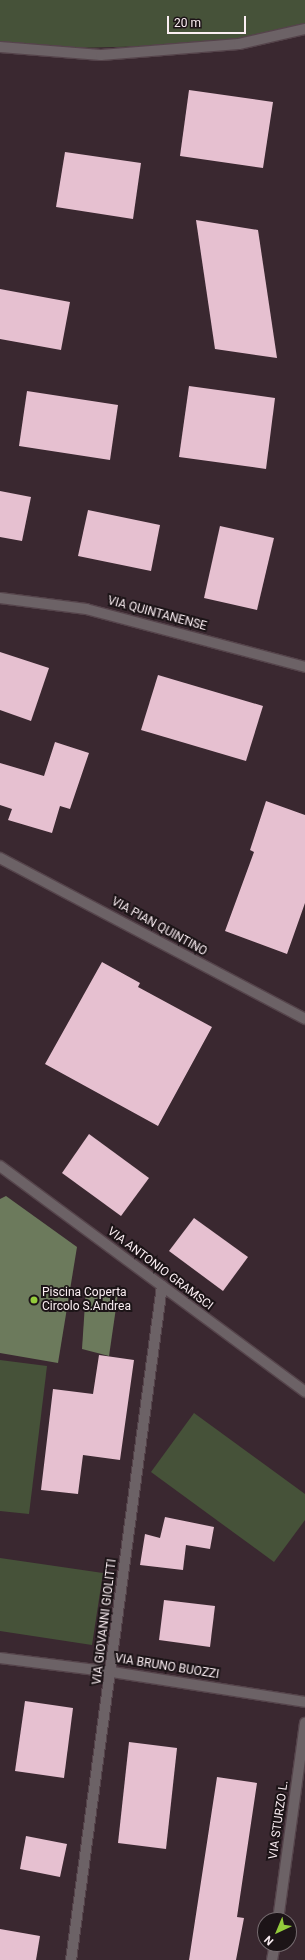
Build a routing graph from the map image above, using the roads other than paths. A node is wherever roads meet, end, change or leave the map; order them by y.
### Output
1 (305, 28) edge
2 (0, 47) edge
3 (0, 598) edge
4 (305, 667) edge
5 (0, 858) edge
6 (305, 1019) edge
7 (0, 1166) edge
8 (162, 1286) junction
9 (305, 1392) edge
10 (0, 1658) edge
11 (112, 1672) junction
12 (305, 1702) edge
13 (305, 1723) edge
14 (279, 1912) edge
15 (72, 1960) edge

1 - 2 street
3 - 4 street, VIA QUINTANENSE
5 - 6 street, VIA PIAN QUINTINO
7 - 8 street, VIA ANTONIO GRAMSCI
8 - 9 street, VIA ANTONIO GRAMSCI
8 - 11 street, VIA GIOVANNI GIOLITTI
10 - 11 street, VIA BRUNO BUOZZI
11 - 12 street, VIA BRUNO BUOZZI
11 - 15 street, VIA GIOVANNI GIOLITTI
13 - 14 street, VIA STURZO L.

